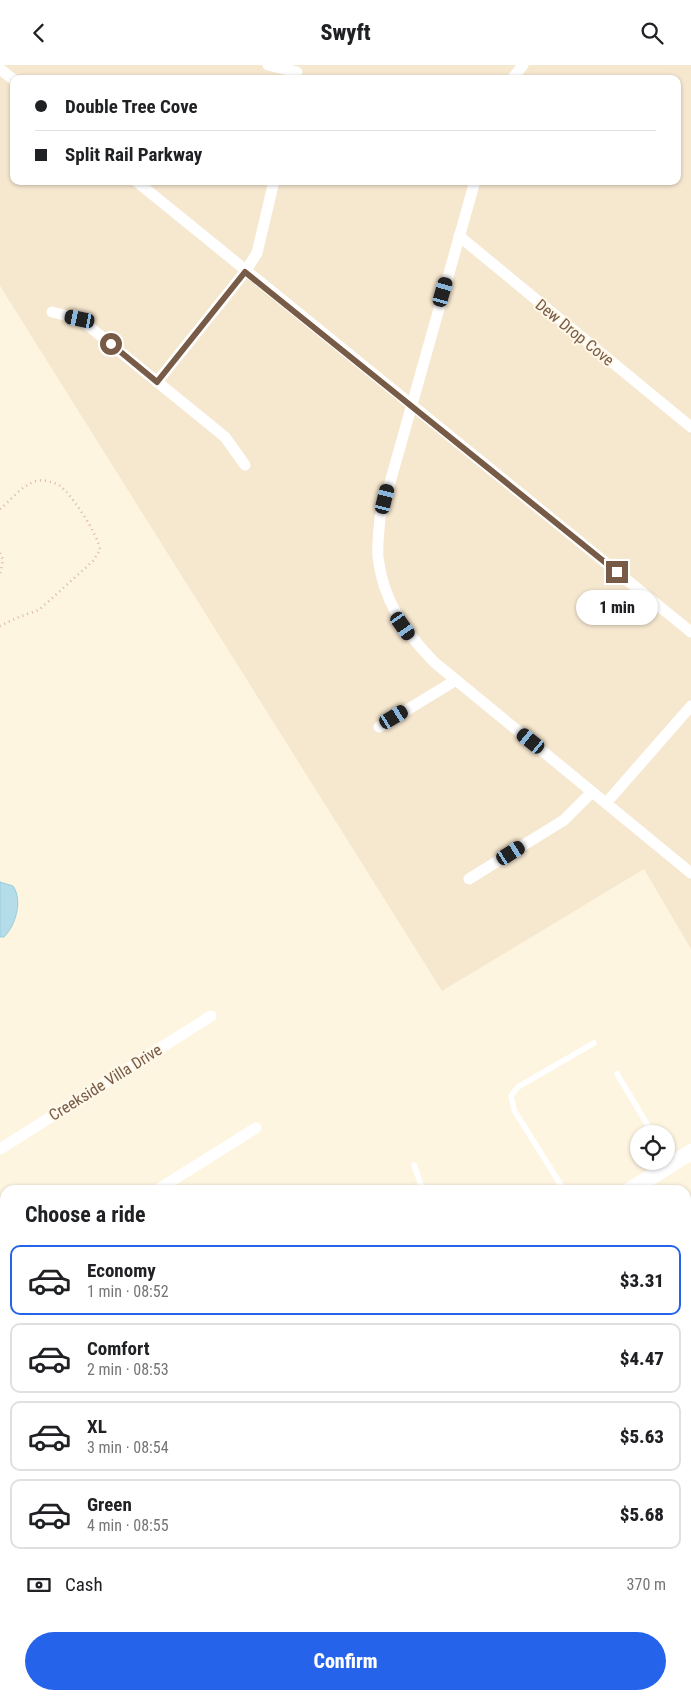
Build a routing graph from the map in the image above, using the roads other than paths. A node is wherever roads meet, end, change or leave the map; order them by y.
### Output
1 (268, 65) edge
2 (523, 65) edge
3 (0, 69) edge
4 (297, 72) edge
5 (515, 75) edge
6 (10, 77) edge
7 (141, 185) edge
8 (273, 185) edge
9 (474, 185) edge
10 (459, 236) junction
11 (245, 272) junction
12 (52, 313) dead end
13 (157, 382) junction
14 (411, 404) junction
15 (691, 427) edge
16 (245, 465) dead end
17 (691, 632) edge
18 (456, 680) junction
19 (691, 706) edge
20 (379, 727) dead end
21 (592, 792) junction
22 (607, 802) junction
23 (691, 873) edge
24 (469, 879) dead end
25 (211, 1016) dead end
26 (594, 1043) dead end
27 (617, 1074) dead end
28 (648, 1125) edge
29 (256, 1128) dead end
30 (0, 1149) edge
31 (691, 1152) edge
32 (675, 1158) edge
33 (414, 1165) dead end
34 (656, 1170) edge
35 (165, 1185) edge
36 (421, 1185) edge
37 (561, 1185) edge
38 (636, 1185) edge

1 - 4 street
2 - 5 street
3 - 6 street
7 - 11 street
8 - 11 street
9 - 10 street
10 - 14 street
10 - 15 street, Dew Drop Cove
11 - 13 street
11 - 14 street
12 - 13 street
13 - 16 street
14 - 17 street
14 - 18 street
18 - 20 street
18 - 21 street
19 - 22 street
21 - 22 street
21 - 24 street
22 - 23 street
25 - 30 street, Creekside Villa Drive
26 - 37 lane
27 - 28 lane
29 - 35 street
31 - 32 main road
33 - 36 lane
34 - 38 main road

